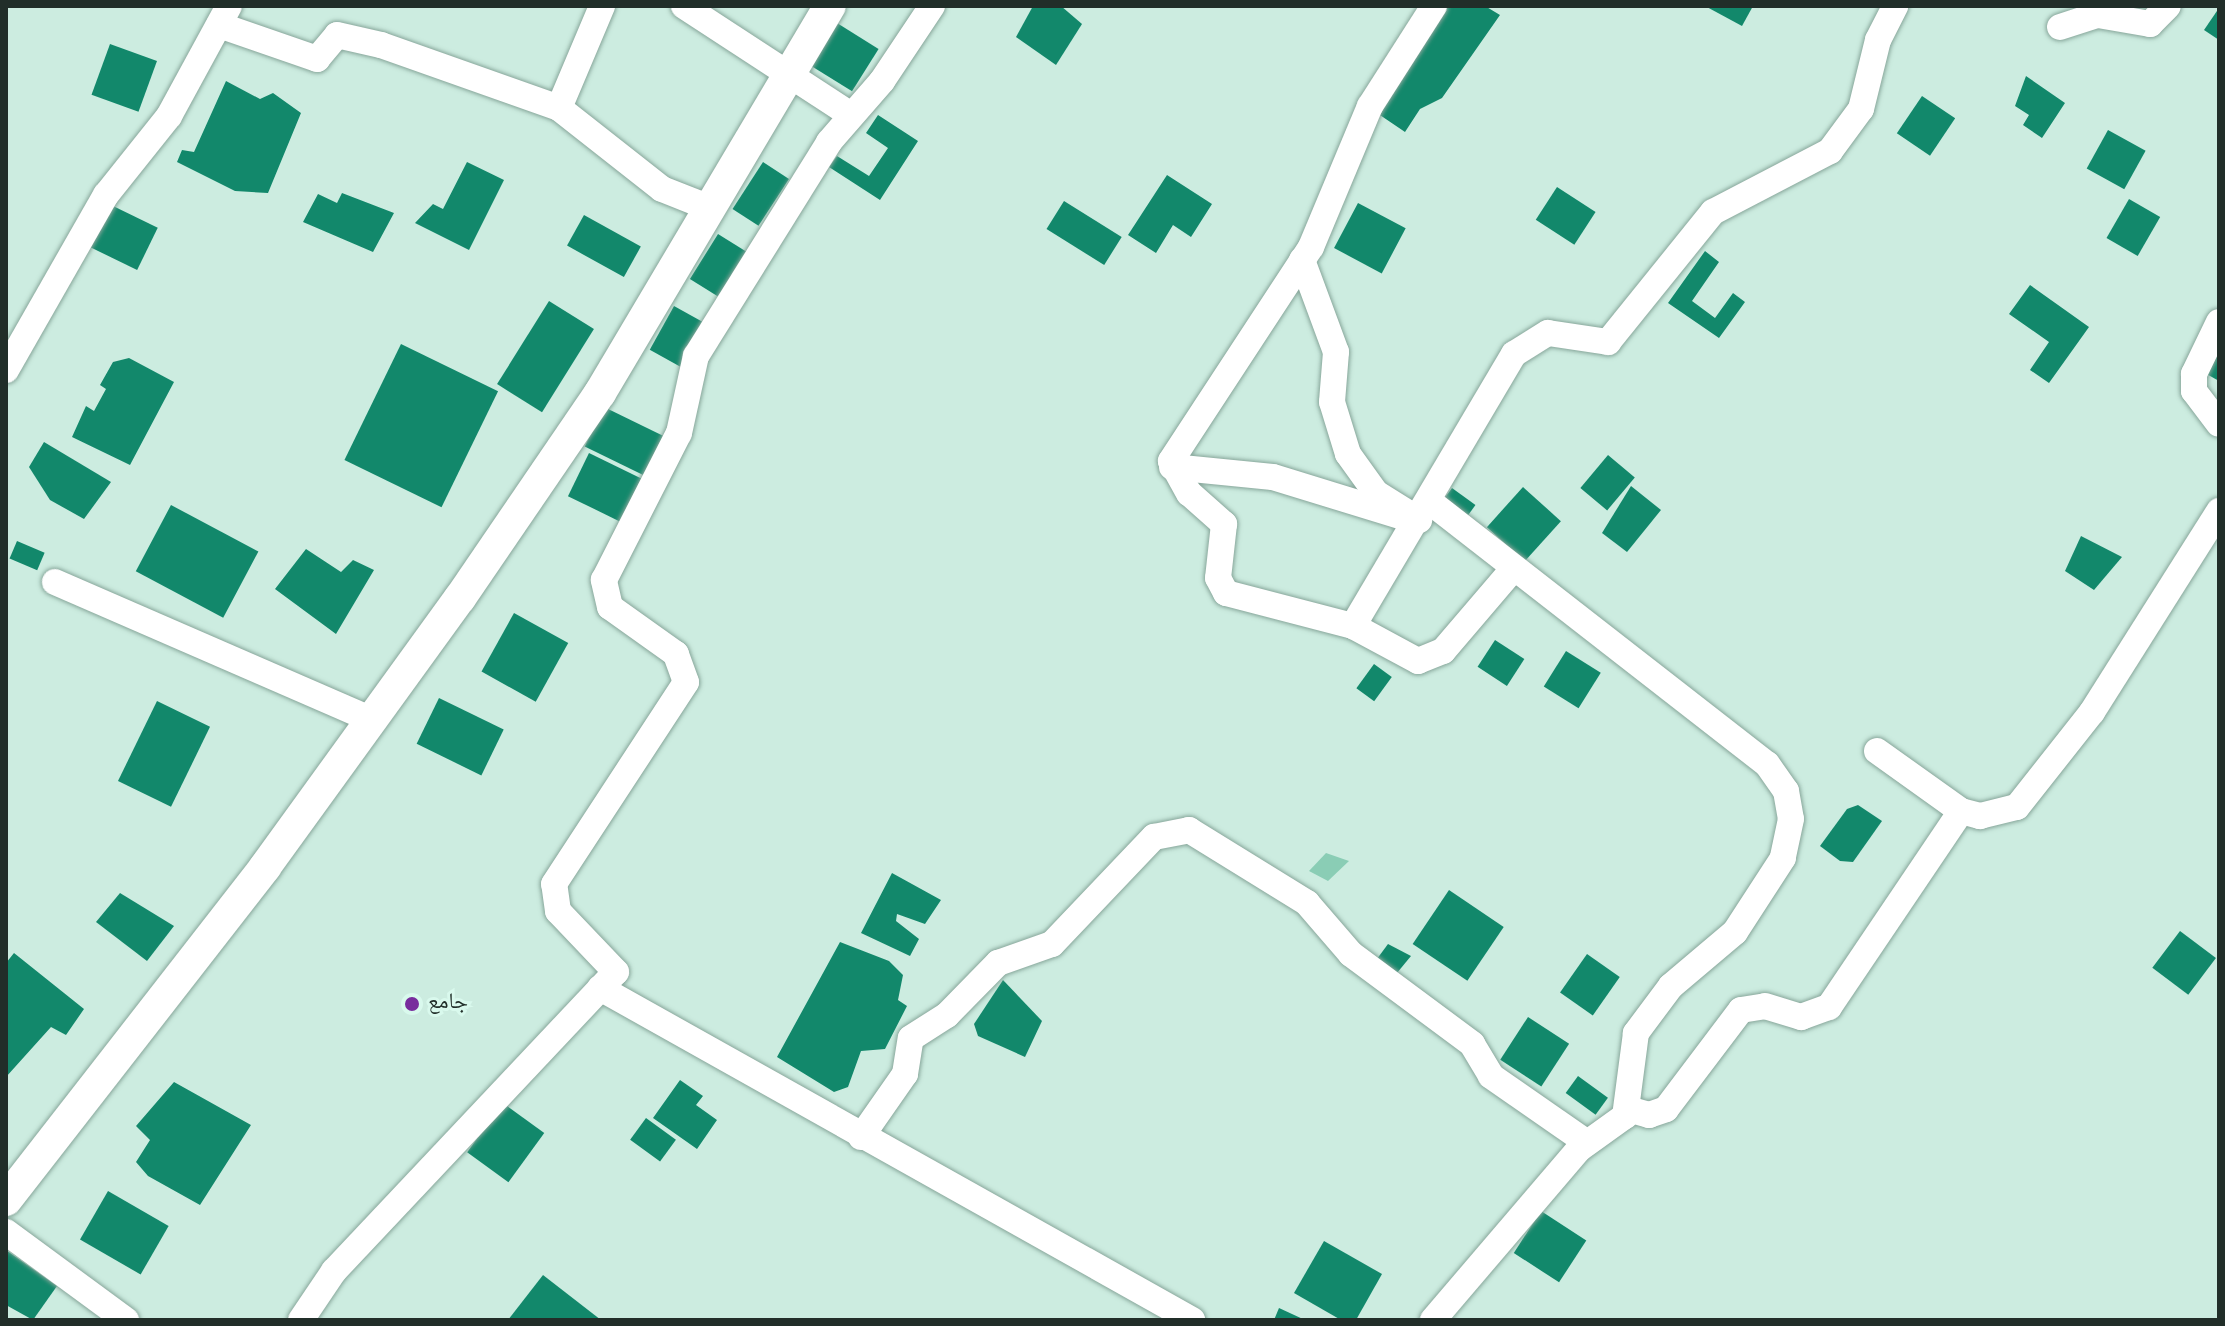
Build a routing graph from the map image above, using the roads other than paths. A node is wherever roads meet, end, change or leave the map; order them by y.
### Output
1 (602, 6) edge
2 (684, 6) edge
3 (830, 6) edge
4 (932, 6) edge
5 (1434, 6) edge
6 (1895, 6) edge
7 (2168, 6) edge
8 (224, 16) edge
9 (2060, 27) dead end
10 (790, 74) junction
11 (559, 108) junction
12 (851, 115) junction
13 (710, 208) junction
14 (1302, 260) junction
15 (2219, 322) edge
16 (6, 370) edge
17 (2219, 424) edge
18 (1172, 467) junction
19 (1424, 511) junction
20 (2219, 511) edge
21 (1514, 568) junction
22 (55, 582) dead end
23 (1353, 626) junction
24 (372, 720) junction
25 (1877, 751) dead end
26 (1961, 811) junction
27 (600, 988) junction
28 (1628, 1109) junction
29 (861, 1137) junction
30 (1586, 1142) junction
31 (6, 1200) edge
32 (6, 1232) edge
33 (126, 1320) edge
34 (301, 1320) edge
35 (1192, 1320) edge
36 (1433, 1320) edge

1 - 11 street
2 - 10 street
3 - 10 street
4 - 12 street
5 - 14 street
6 - 19 street
7 - 9 street
8 - 11 street
8 - 16 street
10 - 12 street
10 - 13 street
11 - 13 street
12 - 27 street
13 - 24 street
14 - 18 street
14 - 19 street
15 - 17 street
18 - 19 street
18 - 23 street
19 - 21 street
19 - 23 street
20 - 26 street
21 - 23 street
21 - 28 street
22 - 24 street
24 - 31 street
25 - 26 street
26 - 28 street
27 - 29 street
27 - 34 street
28 - 30 street
29 - 30 street
29 - 35 street
30 - 36 street
32 - 33 street

